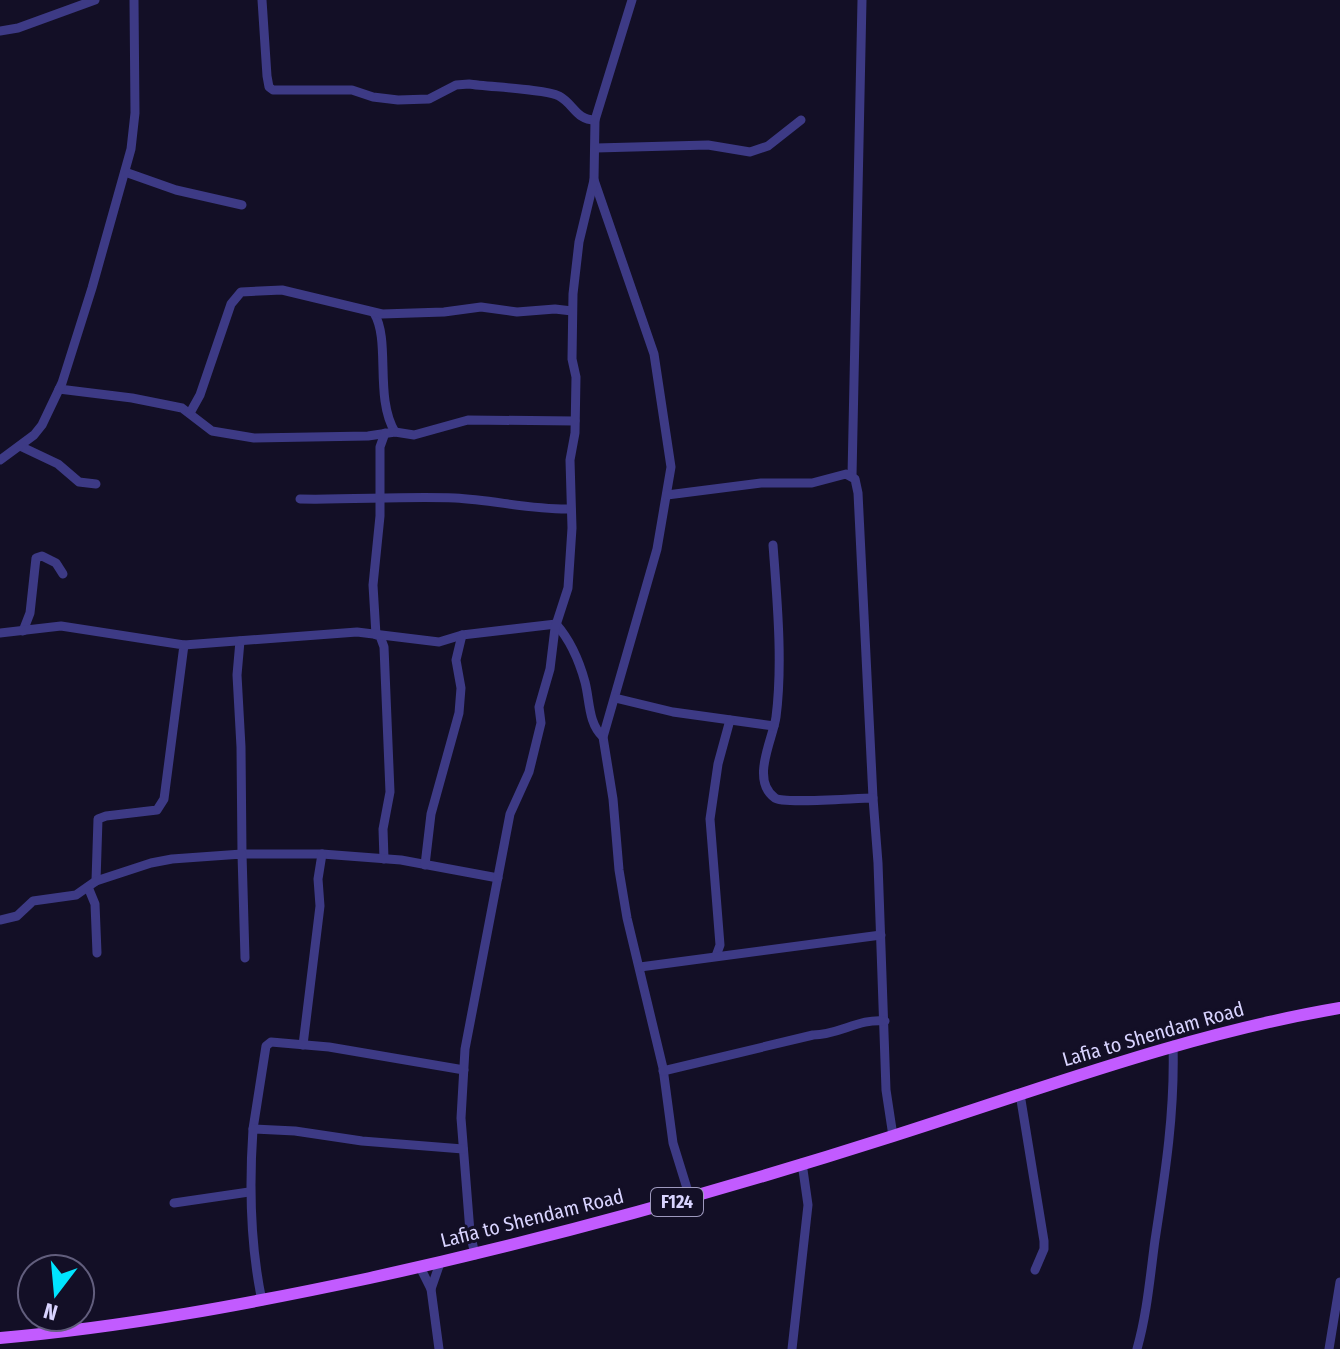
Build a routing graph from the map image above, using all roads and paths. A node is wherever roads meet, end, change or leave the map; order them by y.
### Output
1 (134, 0) edge
2 (262, 0) edge
3 (632, 0) edge
4 (862, 0) edge
5 (91, 1) edge
6 (0, 31) edge
7 (595, 120) junction
8 (801, 120) dead end
9 (596, 148) junction
10 (125, 172) junction
11 (594, 180) junction
12 (242, 205) dead end
13 (572, 311) junction
14 (383, 319) junction
15 (59, 389) junction
16 (190, 413) junction
17 (575, 421) junction
18 (385, 434) junction
19 (20, 446) junction
20 (0, 460) edge
21 (852, 476) junction
22 (96, 484) dead end
23 (667, 495) junction
24 (380, 498) junction
25 (300, 499) dead end
26 (571, 509) junction
27 (773, 545) dead end
28 (63, 574) dead end
29 (30, 613) junction
30 (556, 624) junction
31 (41, 626) junction
32 (23, 631) junction
33 (0, 633) edge
34 (462, 635) junction
35 (378, 636) junction
36 (240, 641) junction
37 (184, 645) junction
38 (573, 650) junction
39 (553, 653) junction
40 (615, 698) junction
41 (730, 720) junction
42 (774, 726) junction
43 (603, 737) junction
44 (873, 798) junction
45 (242, 854) junction
46 (322, 854) junction
47 (384, 859) junction
48 (425, 865) junction
49 (498, 878) junction
50 (92, 884) junction
51 (0, 920) edge
52 (881, 935) junction
53 (720, 945) junction
54 (97, 953) dead end
55 (729, 955) junction
56 (716, 956) junction
57 (245, 958) dead end
58 (640, 967) junction
59 (1340, 1008) edge
60 (885, 1021) junction
61 (303, 1045) junction
62 (1173, 1045) junction
63 (464, 1070) junction
64 (663, 1071) junction
65 (1020, 1094) junction
66 (253, 1129) junction
67 (893, 1136) junction
68 (463, 1149) junction
69 (802, 1163) junction
70 (249, 1192) junction
71 (690, 1198) junction
72 (174, 1203) dead end
73 (475, 1255) junction
74 (440, 1263) junction
75 (420, 1267) junction
76 (1035, 1270) dead end
77 (1340, 1282) edge
78 (431, 1289) junction
79 (262, 1301) junction
80 (0, 1338) edge
81 (439, 1349) edge
82 (792, 1349) edge
83 (1137, 1349) edge
84 (1329, 1349) edge

1 - 10 street
2 - 7 street
3 - 7 street
4 - 21 street
5 - 6 street
7 - 9 street
8 - 9 street
9 - 11 street
10 - 12 street
10 - 15 street
11 - 13 street
11 - 23 street
13 - 14 street
13 - 17 street
14 - 16 street
14 - 18 street
15 - 16 street
15 - 19 street
16 - 18 street
17 - 18 street
17 - 26 street
18 - 24 street
19 - 20 street
19 - 22 street
21 - 23 street
21 - 44 street
23 - 40 street
24 - 25 street
24 - 26 street
24 - 35 street
26 - 30 street
27 - 42 street
28 - 29 street
29 - 31 street
29 - 32 street
30 - 34 street
30 - 38 street
30 - 39 street
31 - 32 street
31 - 37 street
32 - 33 street
34 - 35 street
34 - 48 street
35 - 36 street
35 - 47 street
36 - 37 street
36 - 45 street
37 - 50 street
38 - 39 street
38 - 43 street
39 - 49 street
40 - 41 street
40 - 43 street
41 - 42 street
41 - 53 street
42 - 44 street
43 - 58 street
44 - 52 street
45 - 46 street
45 - 50 street
45 - 57 street
46 - 47 street
46 - 61 street
47 - 48 street
48 - 49 street
49 - 63 street
50 - 51 street
50 - 54 street
52 - 55 street
52 - 60 street
53 - 55 street
53 - 56 street
55 - 56 street
56 - 58 street
58 - 64 street
59 - 62 main road, Lafia to Shendam Road / F124
60 - 64 street
60 - 67 street
61 - 63 street
61 - 66 street
62 - 65 main road, Lafia to Shendam Road / F124
62 - 83 street
63 - 68 street
64 - 71 street
65 - 67 main road, Lafia to Shendam Road / F124
65 - 76 street
66 - 68 street
66 - 70 street
67 - 69 main road, Lafia to Shendam Road / F124
68 - 73 street
69 - 71 main road, Lafia to Shendam Road / F124
69 - 82 street
70 - 72 street
70 - 79 street
71 - 73 main road, Lafia to Shendam Road / F124
73 - 74 main road, Lafia to Shendam Road / F124
74 - 75 main road, Lafia to Shendam Road / F124
74 - 78 street
75 - 78 street
75 - 79 main road, Lafia to Shendam Road / F124
77 - 84 street
78 - 81 street
79 - 80 main road, Lafia to Shendam Road / F124

